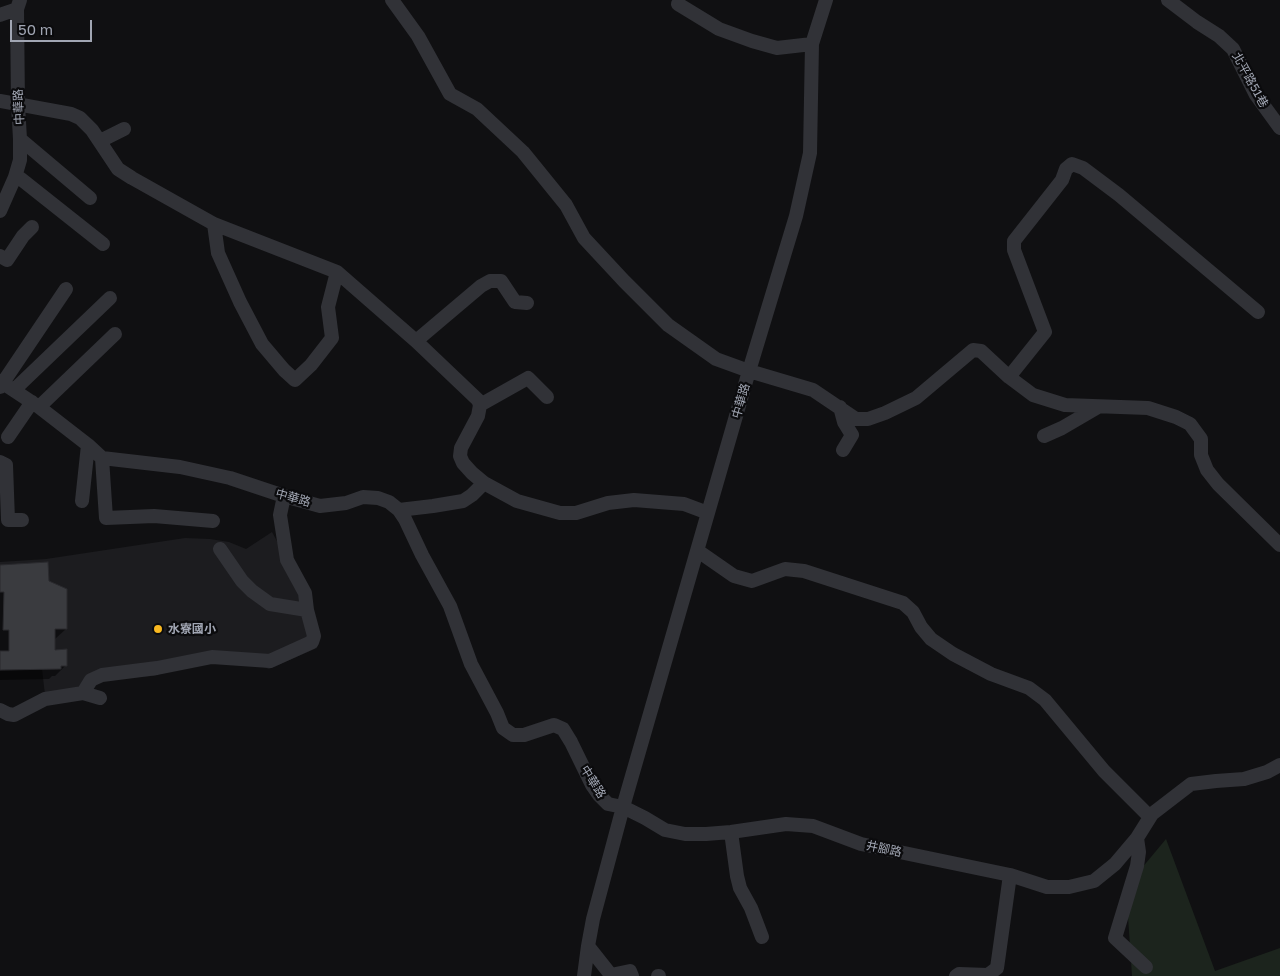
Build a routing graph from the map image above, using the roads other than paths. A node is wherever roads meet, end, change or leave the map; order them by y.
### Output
1 (392, 0) edge
2 (826, 0) edge
3 (1175, 2) edge
4 (18, 4) edge
5 (678, 4) dead end
6 (0, 16) edge
7 (812, 44) junction
8 (0, 101) edge
9 (18, 105) junction
10 (1280, 128) edge
11 (124, 129) dead end
12 (20, 139) junction
13 (100, 141) junction
14 (15, 178) junction
15 (90, 198) dead end
16 (0, 210) edge
17 (214, 224) junction
18 (32, 227) dead end
19 (103, 244) dead end
20 (0, 256) edge
21 (336, 272) junction
22 (66, 289) dead end
23 (110, 298) dead end
24 (527, 303) dead end
25 (1258, 312) dead end
26 (115, 334) dead end
27 (416, 341) junction
28 (749, 371) junction
29 (1009, 377) junction
30 (4, 385) edge
31 (547, 397) dead end
32 (35, 404) junction
33 (480, 405) junction
34 (1098, 407) junction
35 (840, 408) junction
36 (1044, 436) dead end
37 (8, 437) dead end
38 (88, 445) junction
39 (843, 450) dead end
40 (102, 458) junction
41 (0, 462) edge
42 (484, 483) junction
43 (284, 496) junction
44 (82, 501) dead end
45 (398, 510) junction
46 (708, 513) junction
47 (22, 520) dead end
48 (213, 521) dead end
49 (1280, 545) edge
50 (220, 550) dead end
51 (698, 551) junction
52 (307, 610) junction
53 (83, 693) junction
54 (100, 698) dead end
55 (0, 710) edge
56 (1280, 765) edge
57 (623, 807) junction
58 (1150, 817) junction
59 (731, 832) junction
60 (1138, 838) junction
61 (1010, 875) junction
62 (762, 937) dead end
63 (588, 946) junction
64 (1146, 967) dead end
65 (584, 976) edge
66 (632, 976) edge
67 (956, 976) edge

1 - 28 street
2 - 7 street
3 - 10 street, 北平路51巷
4 - 6 street
4 - 9 street, 中華路
5 - 7 street
7 - 28 street, 中華路
8 - 9 street
9 - 12 street, 中華路
9 - 13 street
11 - 13 street
12 - 14 street, 中華路
12 - 15 street
13 - 17 street
14 - 16 street, 中華路
14 - 19 street
17 - 21 street
17 - 21 street
18 - 20 street
21 - 27 street
22 - 30 street
23 - 30 street
24 - 27 street
25 - 29 street
26 - 32 street
27 - 33 street
28 - 35 street
28 - 46 street, 中華路
29 - 34 street
29 - 35 street
30 - 32 street
31 - 33 street
32 - 37 street
32 - 38 street
33 - 42 street
34 - 36 street
34 - 49 street
35 - 39 street
38 - 40 street
38 - 44 street
40 - 43 street, 中華路
40 - 48 street
41 - 47 street
42 - 45 street
42 - 46 street
43 - 45 street, 中華路
43 - 52 street
45 - 57 street, 中華路
46 - 51 street, 中華路
50 - 52 street
51 - 57 street, 中華路
51 - 58 street
52 - 53 street
53 - 54 street
53 - 55 street
56 - 58 street, 井腳路
57 - 59 street, 井腳路
57 - 63 street
58 - 60 street, 井腳路
59 - 61 street, 井腳路
59 - 62 street
60 - 61 street, 井腳路
60 - 64 street
61 - 67 street
63 - 65 street
63 - 66 street

